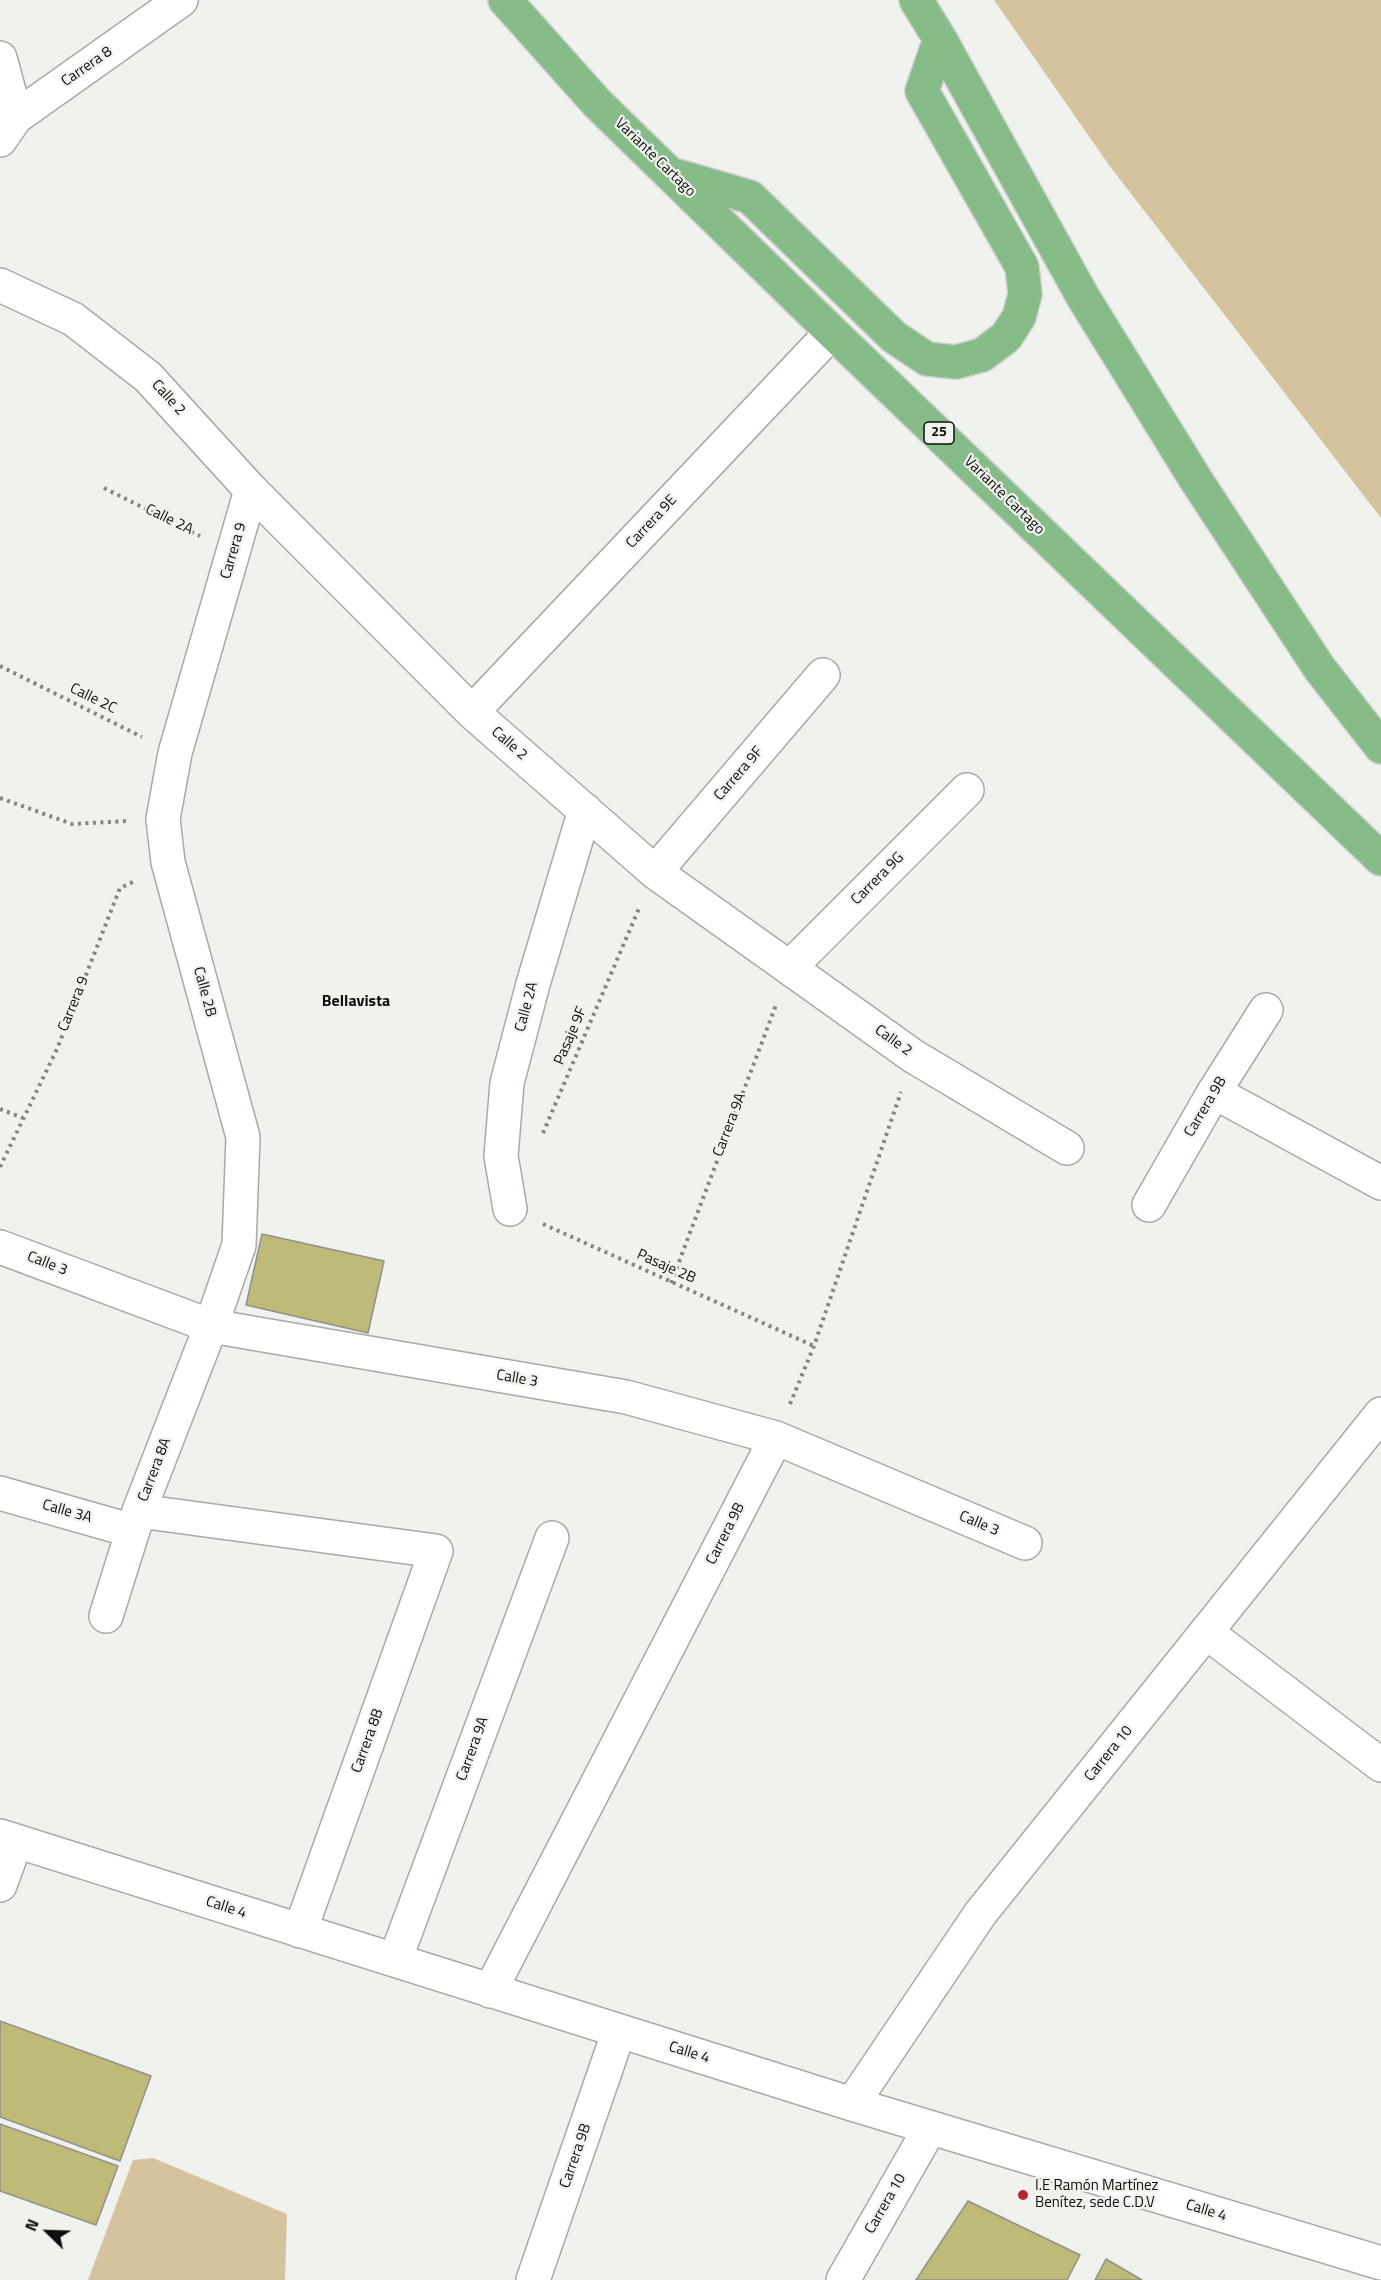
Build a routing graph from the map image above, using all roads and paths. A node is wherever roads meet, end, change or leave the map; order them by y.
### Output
1 (181, 0) edge
2 (505, 0) edge
3 (916, 0) edge
4 (940, 39) junction
5 (0, 58) edge
6 (8, 129) edge
7 (673, 175) junction
8 (0, 285) edge
9 (832, 332) junction
10 (104, 488) dead end
11 (251, 490) junction
12 (234, 552) junction
13 (0, 666) edge
14 (824, 675) dead end
15 (472, 712) junction
16 (1381, 747) edge
17 (175, 753) junction
18 (967, 790) dead end
19 (0, 798) edge
20 (585, 810) junction
21 (163, 819) junction
22 (1381, 859) edge
23 (168, 862) junction
24 (655, 872) junction
25 (790, 967) junction
26 (1266, 1010) dead end
27 (913, 1056) junction
28 (1214, 1092) junction
29 (0, 1109) edge
30 (24, 1118) junction
31 (538, 1144) dead end
32 (1067, 1148) dead end
33 (0, 1167) edge
34 (1381, 1183) edge
35 (1149, 1205) dead end
36 (510, 1209) joint
37 (0, 1247) edge
38 (671, 1283) junction
39 (211, 1326) junction
40 (814, 1346) junction
41 (1381, 1414) edge
42 (776, 1438) junction
43 (0, 1493) edge
44 (136, 1521) junction
45 (552, 1538) dead end
46 (1025, 1543) dead end
47 (436, 1551) joint
48 (106, 1616) dead end
49 (1206, 1632) junction
50 (1381, 1765) edge
51 (8, 1839) edge
52 (0, 1885) edge
53 (300, 1931) junction
54 (394, 1960) junction
55 (490, 1990) junction
56 (619, 2031) junction
57 (852, 2104) junction
58 (930, 2128) junction
59 (1381, 2263) edge
60 (533, 2280) edge
61 (843, 2280) edge

1 - 6 street, Carrera 8
2 - 7 highway, Variante Cartago / 25
3 - 4 highway
4 - 7 highway
4 - 16 highway
5 - 6 street
7 - 9 highway, Variante Cartago / 25
8 - 11 street, Calle 2
9 - 15 street, Carrera 9E
9 - 22 highway, Variante Cartago / 25
10 - 12 path, Calle 2A
11 - 12 street, Carrera 9
11 - 15 street, Calle 2
12 - 17 street, Carrera 9
13 - 17 path, Calle 2C
14 - 24 street, Carrera 9F
15 - 20 street, Calle 2
17 - 21 street, Carrera 9
18 - 25 street, Carrera 9G
19 - 21 path
20 - 24 street, Calle 2
20 - 36 street, Calle 2A
21 - 23 street, Calle 2B
23 - 30 path, Carrera 9
23 - 39 street, Calle 2B
24 - 25 street, Calle 2
24 - 31 path, Pasaje 9F
25 - 27 street, Calle 2
25 - 38 path, Carrera 9A
26 - 28 street, Carrera 9B
27 - 32 street, Calle 2
27 - 40 path
28 - 34 street
28 - 35 street, Carrera 9B
29 - 30 path
30 - 33 path, Carrera 9
36 - 38 path, Pasaje 2B
37 - 39 street, Calle 3
38 - 40 path, Pasaje 2B
39 - 42 street, Calle 3
39 - 44 street, Carrera 8A
40 - 42 path
41 - 49 street, Carrera 10
42 - 46 street, Calle 3
42 - 55 street, Carrera 9B
43 - 44 street, Calle 3A
44 - 47 street, Calle 3A
44 - 48 street, Carrera 8A
45 - 54 street, Carrera 9A
47 - 53 street, Carrera 8B
49 - 50 street
49 - 57 street, Carrera 10
51 - 52 street
51 - 53 street, Calle 4
53 - 54 street, Calle 4
54 - 55 street, Calle 4
55 - 56 street, Calle 4
56 - 57 street, Calle 4
56 - 60 street, Carrera 9B
57 - 58 street, Calle 4
58 - 59 street, Calle 4
58 - 61 street, Carrera 10

